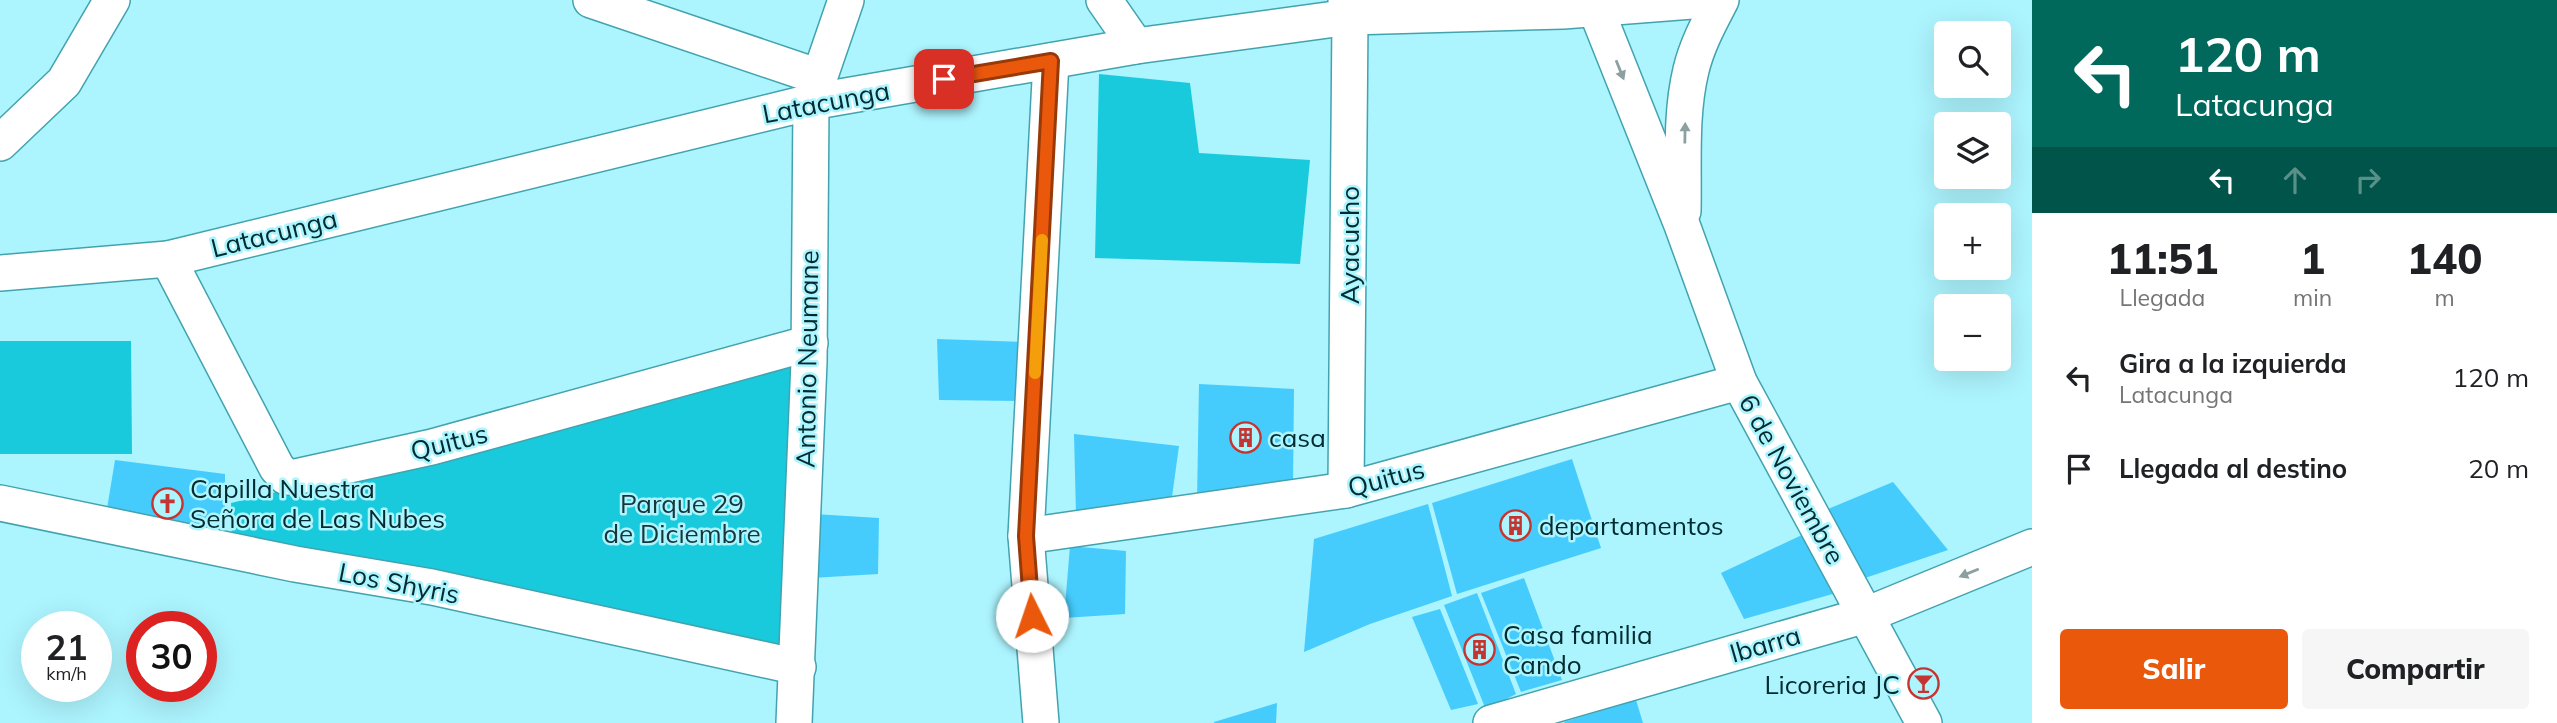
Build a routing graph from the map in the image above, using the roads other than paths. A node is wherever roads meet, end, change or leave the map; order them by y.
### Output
1 (112, 0) edge
2 (591, 0) edge
3 (846, 0) edge
4 (1104, 0) edge
5 (1705, 0) edge
6 (1721, 0) edge
7 (1638, 2) edge
8 (1595, 6) junction
9 (1348, 8) edge
10 (1136, 46) junction
11 (1051, 61) junction
12 (815, 90) junction
13 (0, 142) edge
14 (1682, 225) junction
15 (169, 259) junction
16 (0, 273) edge
17 (810, 343) junction
18 (1739, 382) junction
19 (1346, 490) junction
20 (0, 503) edge
21 (1026, 536) junction
22 (2032, 547) edge
23 (1866, 615) junction
24 (798, 667) junction
25 (1505, 721) edge
26 (794, 723) edge
27 (1041, 723) edge
28 (1924, 723) edge

1 - 13 street
2 - 12 street
3 - 12 street, Antonio Neumane
4 - 10 street
5 - 7 street, Latacunga
14 -> 6 street, 6 de Noviembre
7 - 8 street, Latacunga
8 - 9 street, Latacunga
8 -> 14 street, 6 de Noviembre
9 - 10 street, Latacunga
9 - 19 street, Ayacucho
10 - 11 street, Latacunga
11 - 12 street, Latacunga
11 - 21 street
12 - 15 street, Latacunga
12 - 17 street, Antonio Neumane
14 - 18 street, 6 de Noviembre
15 - 16 street, Latacunga
15 - 17 street, Quitus
17 - 24 street, Antonio Neumane
18 - 19 street, Quitus
18 - 23 street, 6 de Noviembre
19 - 21 street, Quitus
20 - 24 street, Los Shyris
21 - 27 street
22 -> 23 street, Ibarra
23 - 25 street, Ibarra
23 - 28 street, 6 de Noviembre
24 - 26 street, Antonio Neumane

